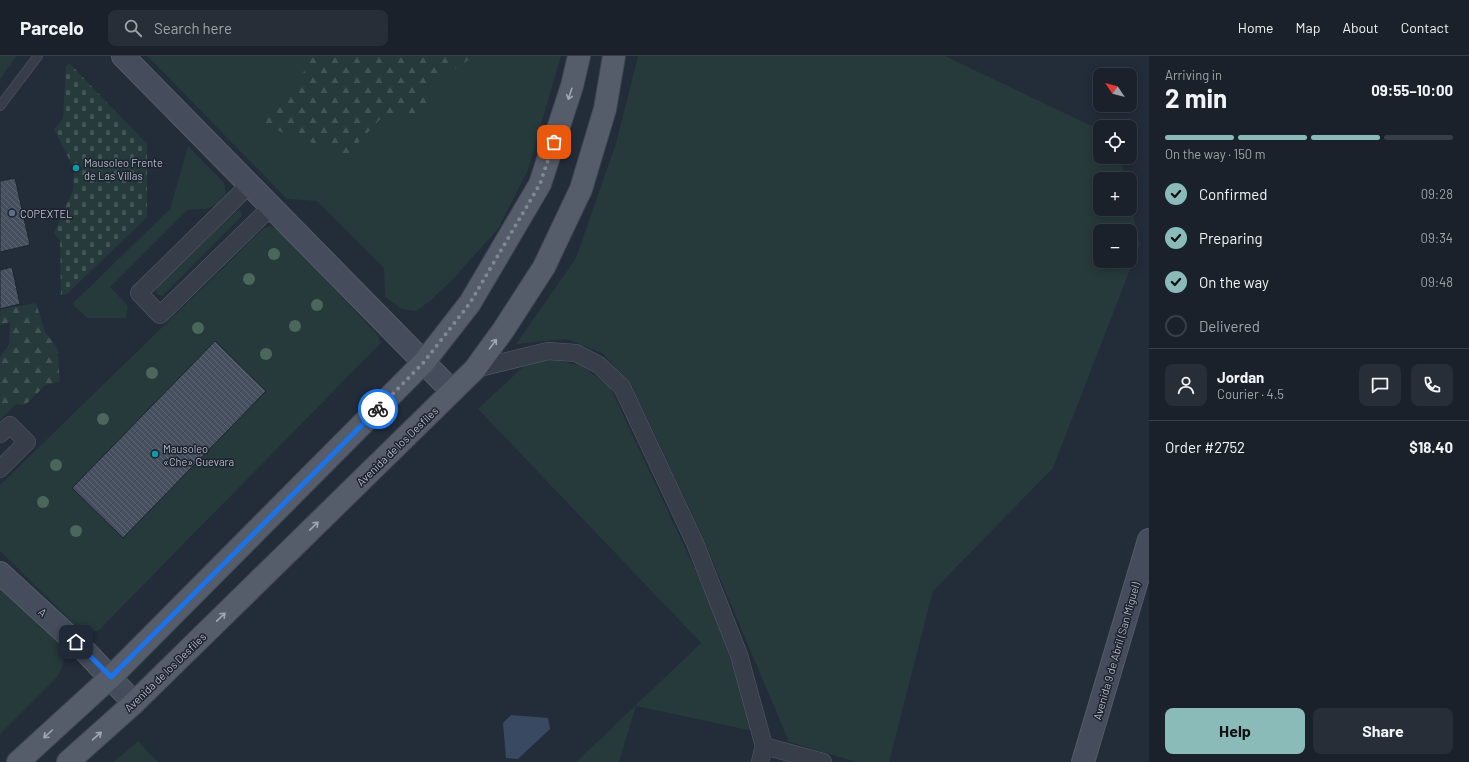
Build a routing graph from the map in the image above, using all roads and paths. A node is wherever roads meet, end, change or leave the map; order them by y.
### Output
1 (38, 56) edge
2 (123, 56) edge
3 (579, 56) edge
4 (614, 56) edge
5 (0, 106) edge
6 (249, 185) junction
7 (271, 207) junction
8 (424, 362) junction
9 (475, 369) junction
10 (452, 391) junction
11 (0, 434) edge
12 (0, 469) edge
13 (1149, 540) edge
14 (0, 573) edge
15 (111, 677) junction
16 (134, 703) junction
17 (762, 754) edge
18 (18, 762) edge
19 (68, 762) edge
20 (823, 762) edge
21 (1083, 762) edge

1 - 5 lane
2 - 6 street
3 -> 8 main road
9 -> 4 main road, Avenida de los Desfiles
6 - 7 street
6 - 7 street
7 - 8 street
8 - 10 street
8 - 15 main road
9 - 10 main road, Avenida de los Desfiles
9 - 17 street
16 -> 10 main road, Avenida de los Desfiles
11 - 12 street
13 - 21 street, Avenida 9 de Abril (San Miguel)
14 - 15 street, A
15 - 16 street, A
15 -> 18 main road
19 -> 16 main road, Avenida de los Desfiles
17 - 20 street

